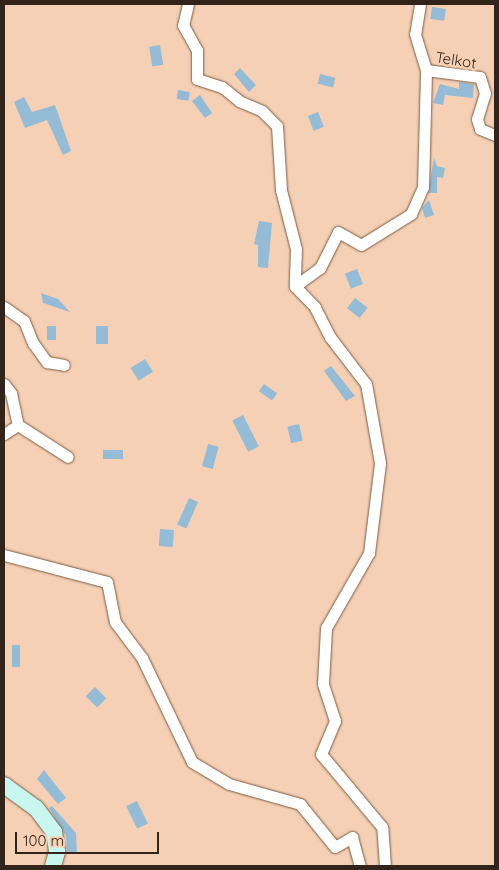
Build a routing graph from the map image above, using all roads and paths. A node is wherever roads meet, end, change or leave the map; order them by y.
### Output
1 (188, 4) edge
2 (420, 4) edge
3 (426, 70) junction
4 (495, 135) edge
5 (295, 286) junction
6 (4, 307) edge
7 (64, 365) dead end
8 (4, 384) edge
9 (18, 425) junction
10 (4, 434) edge
11 (68, 457) dead end
12 (4, 555) edge
13 (4, 785) edge
14 (53, 866) edge
15 (360, 866) edge
16 (385, 866) edge

1 - 5 street
2 - 3 street, Telkot
3 - 4 street, Telkot
3 - 5 street
5 - 16 street
6 - 7 street
8 - 9 street
9 - 10 street
9 - 11 street
12 - 15 street
13 - 14 street

